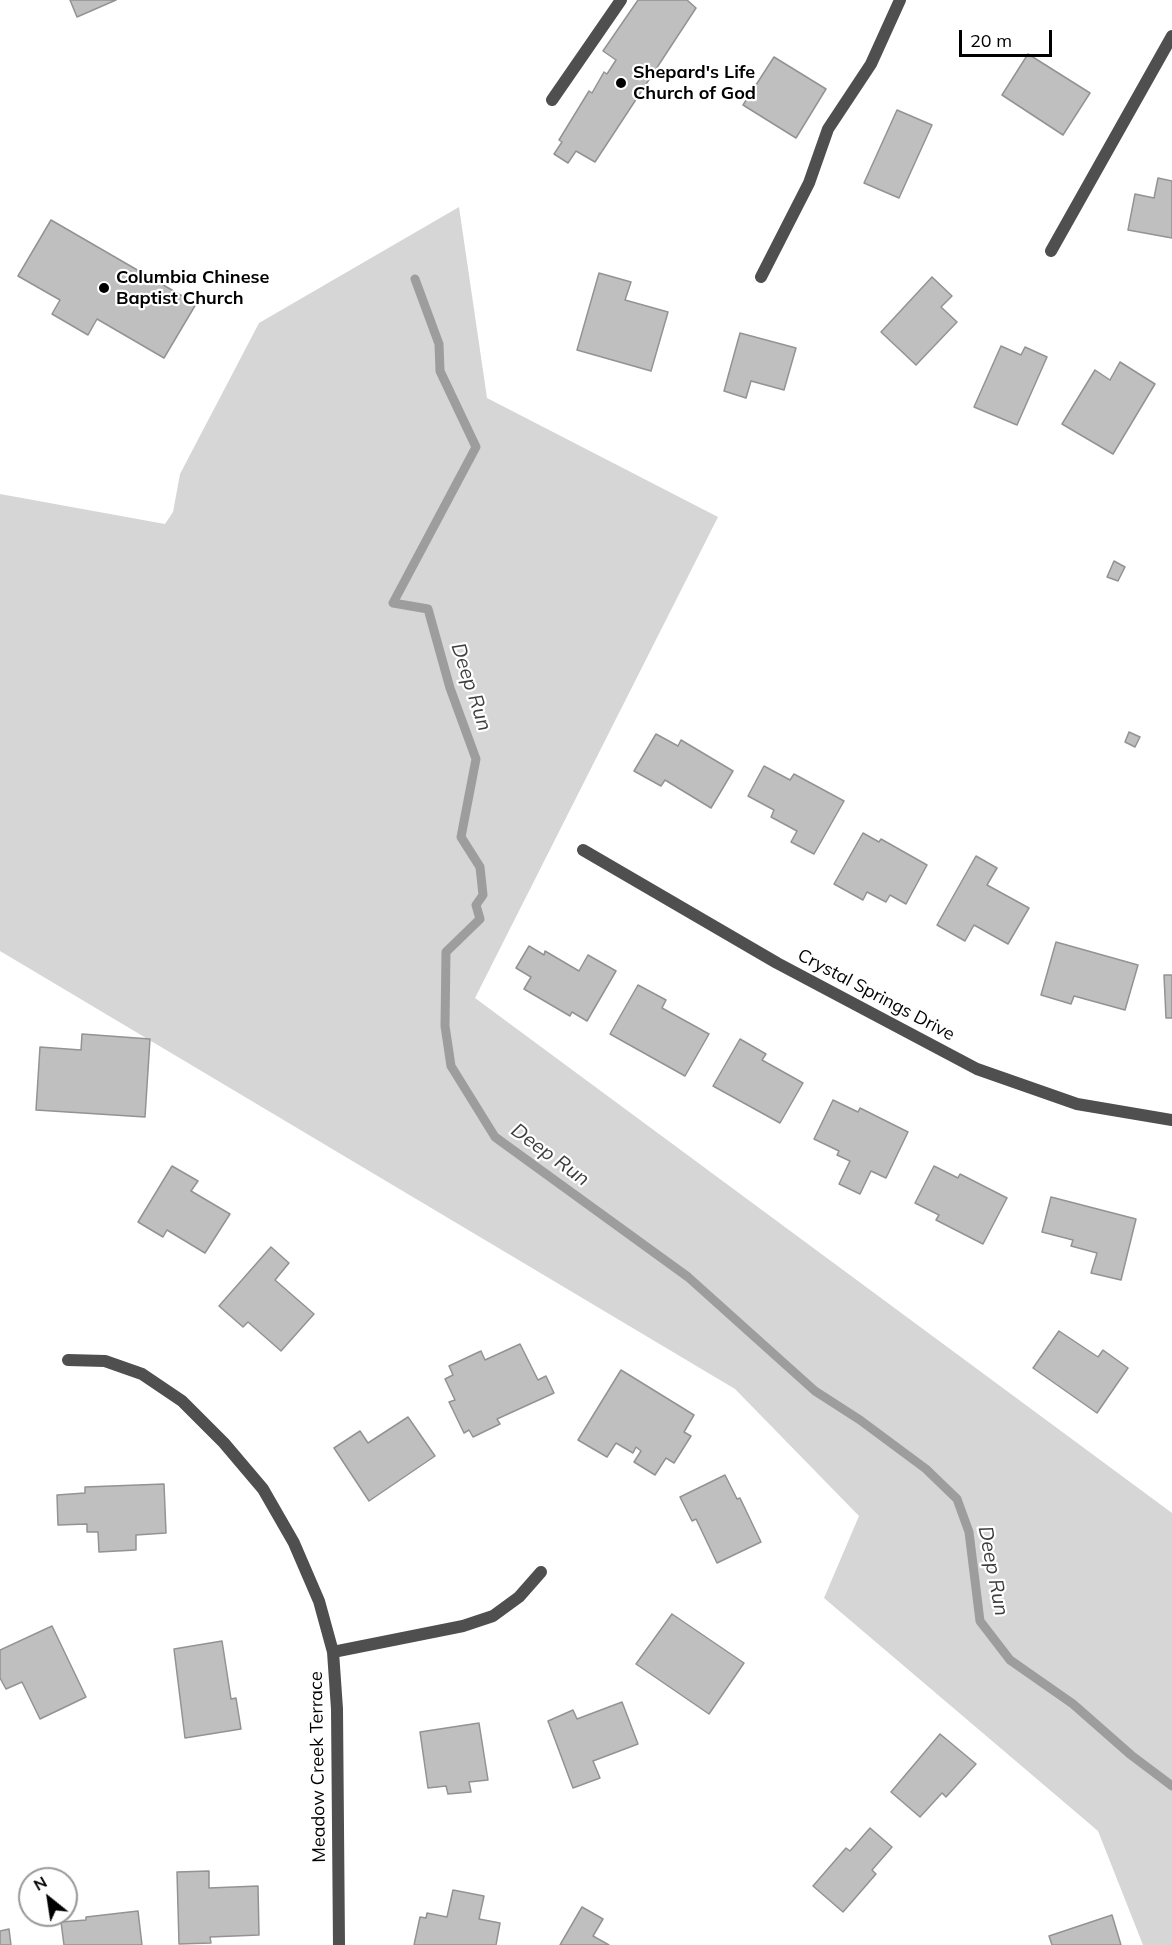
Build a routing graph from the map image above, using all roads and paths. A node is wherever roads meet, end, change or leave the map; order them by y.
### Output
1 (621, 0) edge
2 (900, 0) edge
3 (1172, 36) edge
4 (552, 100) dead end
5 (1050, 252) dead end
6 (761, 277) dead end
7 (583, 850) dead end
8 (1172, 1120) edge
9 (68, 1360) dead end
10 (541, 1572) dead end
11 (333, 1652) junction
12 (339, 1945) edge

1 - 4 street
2 - 6 street
3 - 5 street
7 - 8 street, Crystal Springs Drive
9 - 11 street, Meadow Creek Terrace
10 - 11 street
11 - 12 street, Meadow Creek Terrace

